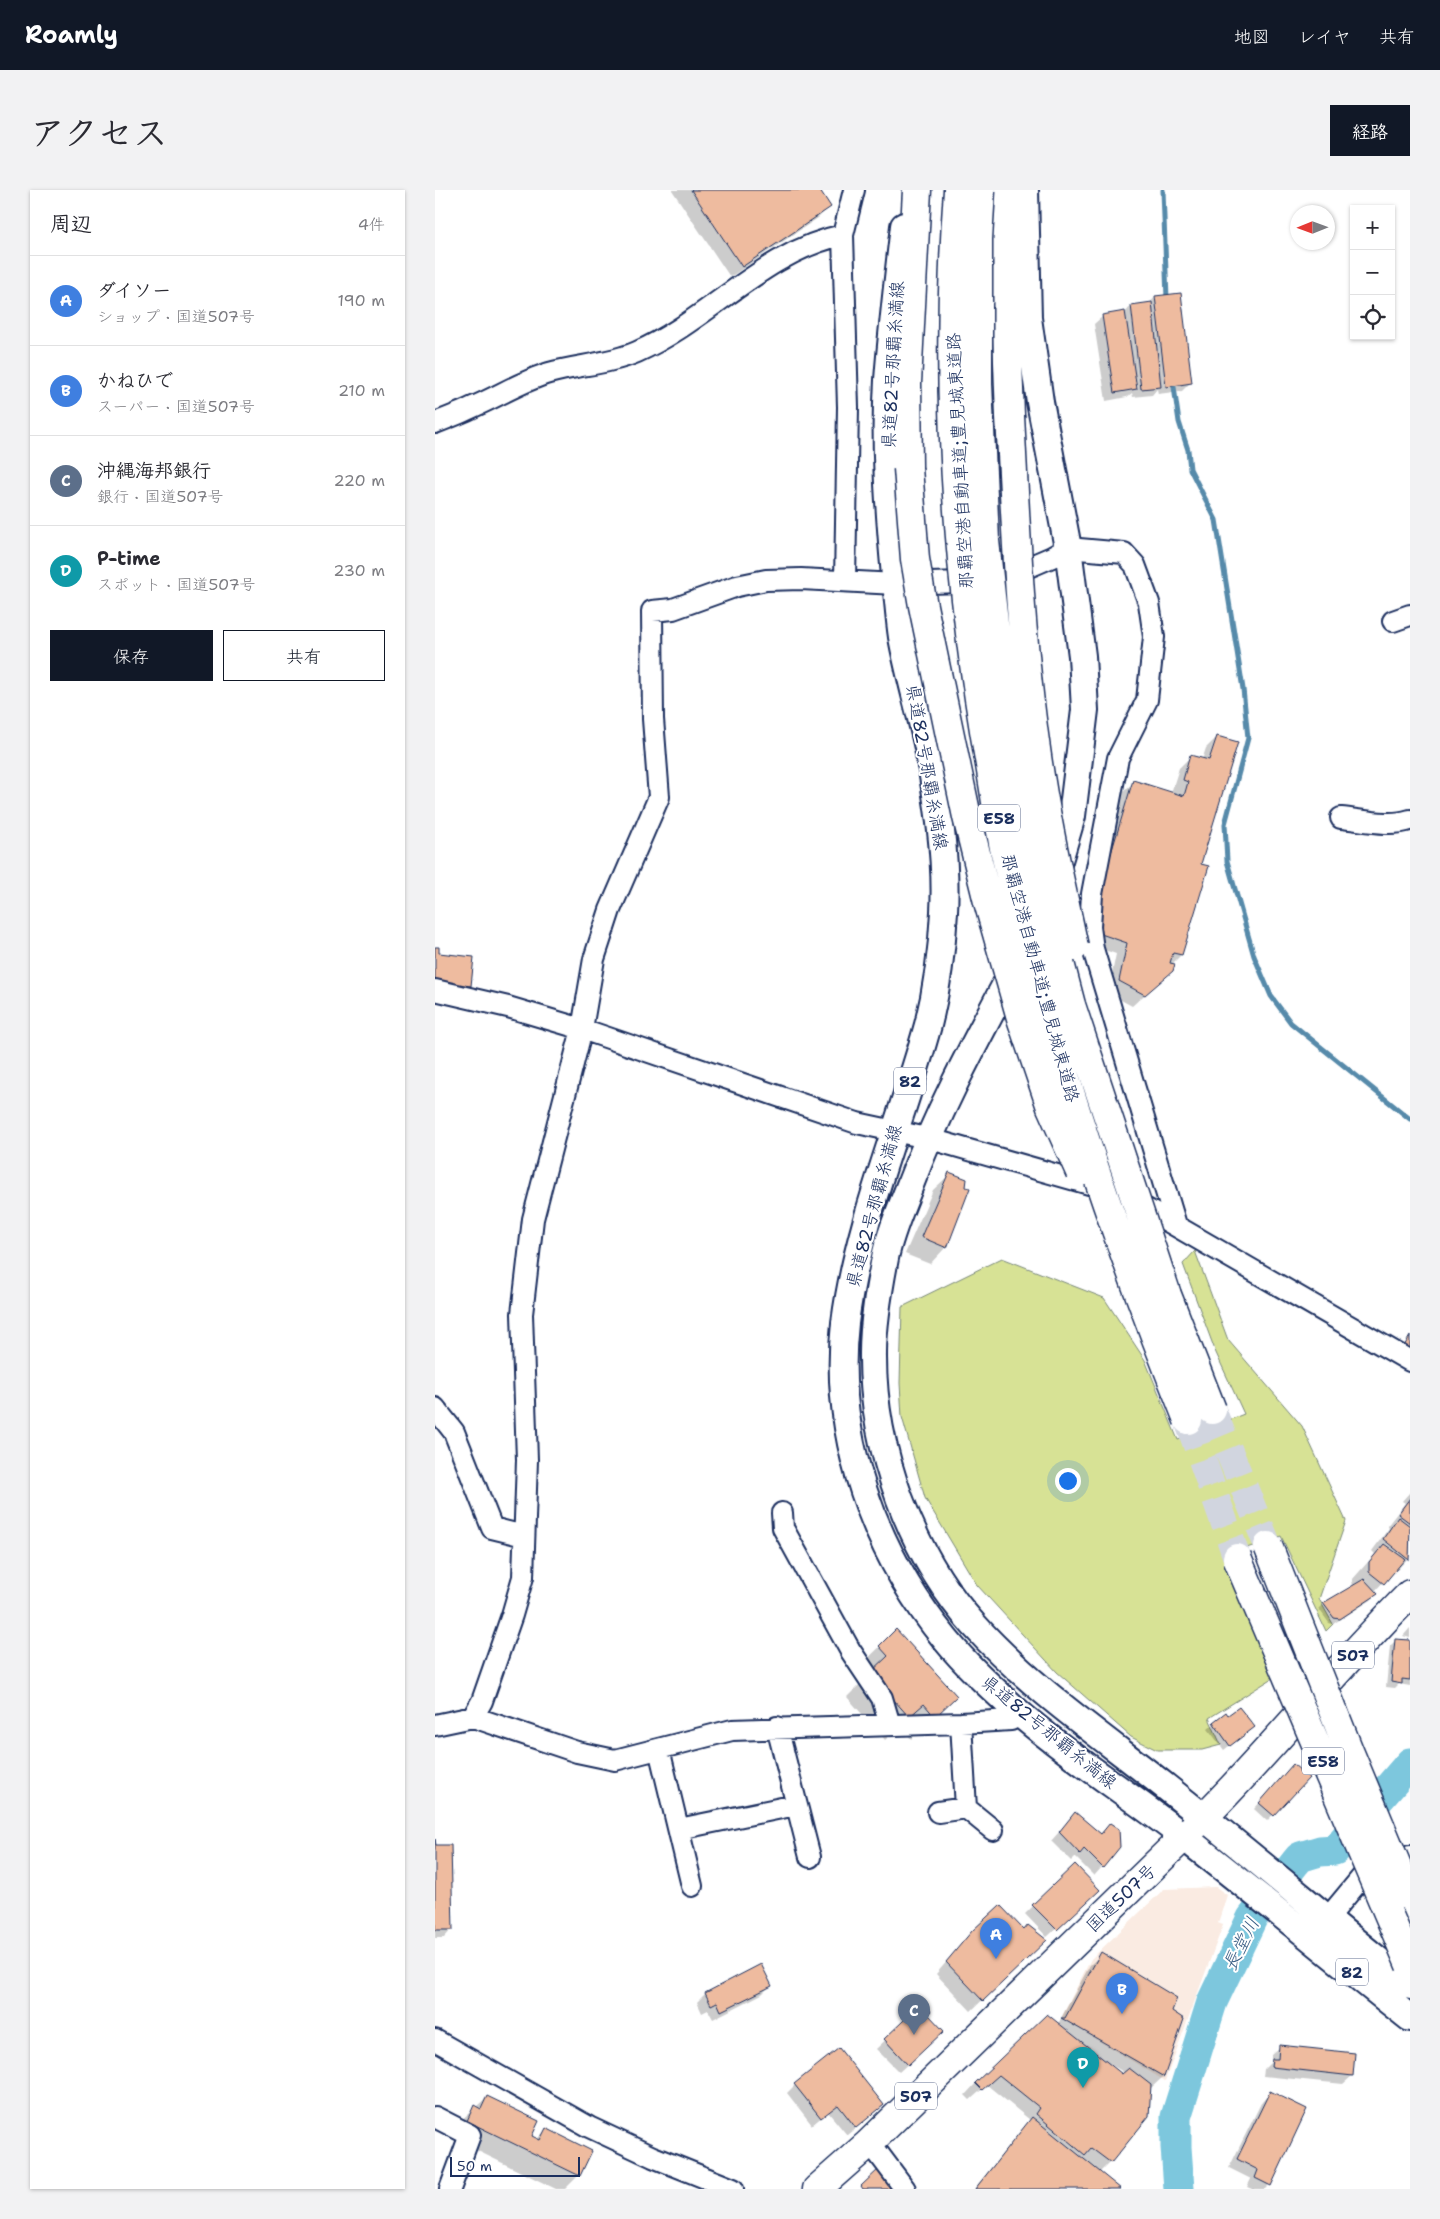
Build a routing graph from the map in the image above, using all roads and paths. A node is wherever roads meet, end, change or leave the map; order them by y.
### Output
1 (854, 190) edge
2 (907, 190) edge
3 (917, 190) edge
4 (958, 190) edge
5 (981, 190) edge
6 (1009, 190) edge
7 (1025, 190) edge
8 (843, 235) junction
9 (435, 423) edge
10 (1068, 548) junction
11 (845, 581) junction
12 (896, 584) junction
13 (1341, 818) dead end
14 (1410, 820) edge
15 (435, 990) edge
16 (581, 1029) junction
17 (895, 1132) junction
18 (927, 1138) junction
19 (1175, 1225) junction
20 (1167, 1295) junction
21 (1143, 1310) junction
22 (1410, 1361) edge
23 (435, 1408) edge
24 (1212, 1410) tunnel mouth
25 (1188, 1420) tunnel mouth
26 (782, 1513) dead end
27 (525, 1536) junction
28 (1268, 1546) tunnel mouth
29 (1237, 1558) tunnel mouth
30 (1410, 1594) edge
31 (1021, 1714) junction
32 (473, 1717) junction
33 (961, 1723) junction
34 (435, 1725) edge
35 (890, 1725) junction
36 (777, 1727) junction
37 (659, 1749) junction
38 (796, 1805) junction
39 (966, 1808) junction
40 (938, 1812) dead end
41 (1203, 1818) junction
42 (679, 1829) junction
43 (993, 1830) dead end
44 (1183, 1837) junction
45 (810, 1856) dead end
46 (1410, 1856) edge
47 (692, 1886) dead end
48 (1410, 1896) edge
49 (1319, 1910) junction
50 (1410, 1964) edge
51 (1410, 1986) edge
52 (1410, 2018) edge
53 (435, 2040) edge
54 (435, 2117) edge
55 (868, 2144) junction
56 (451, 2189) edge
57 (733, 2189) edge
58 (817, 2189) edge
59 (905, 2189) edge

1 - 8 street
2 - 12 main road, 県道82号那覇糸満線 / 82
3 - 21 highway, bridge
4 - 21 highway, 那覇空港自動車道;豊見城東道路 / E58, bridge
5 - 20 highway, 那覇空港自動車道;豊見城東道路 / E58, bridge
6 - 20 highway, bridge
7 - 10 main road, 県道82号那覇糸満線 / 82
8 - 9 street
8 - 11 street
10 - 12 street
10 - 18 main road, 県道82号那覇糸満線 / 82
10 - 19 street
11 - 12 street
11 - 16 street
12 - 17 main road, 県道82号那覇糸満線 / 82
13 - 14 street
15 - 16 street
16 - 17 street
16 - 27 street
17 - 18 street
17 - 31 main road, 県道82号那覇糸満線 / 82
18 - 19 street
18 - 41 main road, 県道82号那覇糸満線 / 82
19 - 22 street
20 - 24 highway, 那覇空港自動車道;豊見城東道路 / E58, bridge
21 - 25 highway, 那覇空港自動車道;豊見城東道路 / E58, bridge
23 - 27 street
26 - 35 street
27 - 32 street
28 - 48 highway, E58, bridge
29 - 50 highway, E58, bridge
30 - 41 highway, 国道507号 / 507
31 - 33 street
31 - 44 main road, 県道82号那覇糸満線 / 82
32 - 34 street
32 - 37 street
33 - 35 street
33 - 39 street
35 - 36 street
36 - 37 street
36 - 38 street
37 - 42 street
38 - 42 street
38 - 45 street
39 - 40 street
39 - 43 street
41 - 44 highway, 国道507号 / 507
41 - 49 main road, 県道82号那覇糸満線 / 82
42 - 47 street
44 - 52 main road, 県道82号那覇糸満線 / 82
44 - 55 highway, 国道507号 / 507
46 - 49 street
49 - 51 main road, 県道82号那覇糸満線 / 82
53 - 57 street
54 - 56 street
55 - 58 highway, 国道507号 / 507
55 - 59 street

